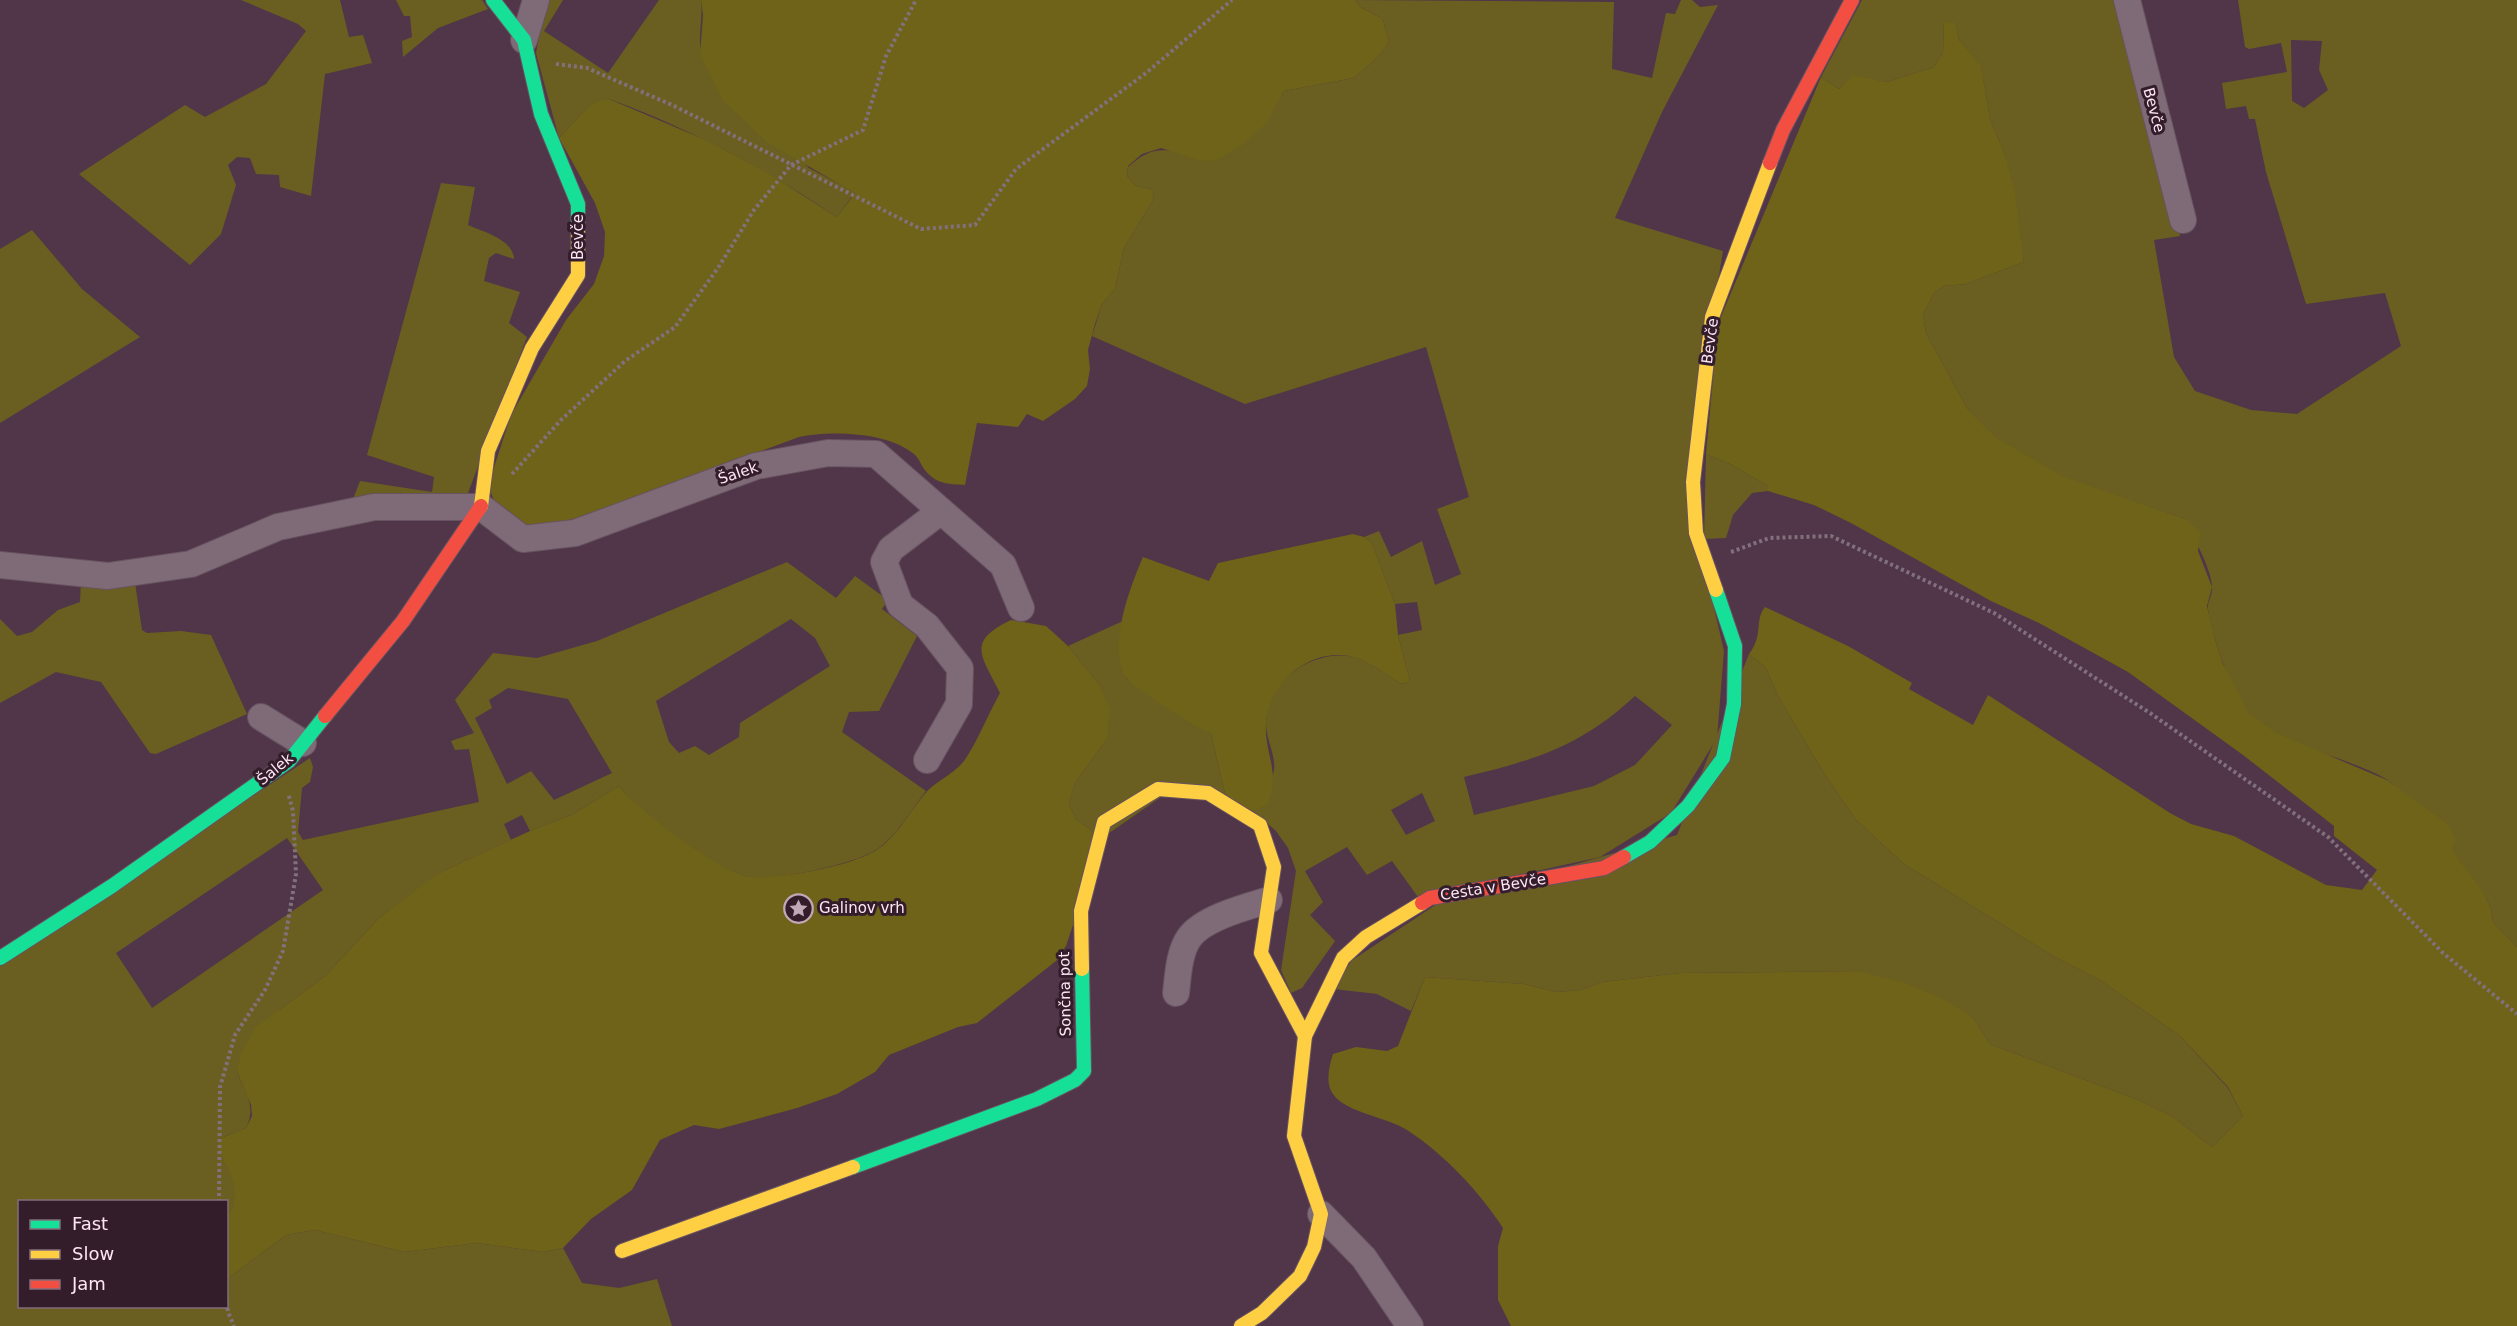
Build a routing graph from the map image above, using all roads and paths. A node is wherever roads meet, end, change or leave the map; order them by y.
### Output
1 (493, 0) edge
2 (536, 0) edge
3 (916, 0) edge
4 (1232, 0) edge
5 (1852, 0) edge
6 (2127, 0) edge
7 (526, 51) junction
8 (790, 165) junction
9 (2183, 220) dead end
10 (481, 507) junction
11 (941, 511) junction
12 (1706, 561) junction
13 (0, 565) edge
14 (1021, 608) dead end
15 (1734, 704) joint
16 (261, 717) dead end
17 (303, 743) junction
18 (927, 760) dead end
19 (280, 767) junction
20 (1269, 900) junction
21 (0, 958) edge
22 (1176, 993) dead end
23 (2517, 1014) edge
24 (1305, 1036) junction
25 (219, 1200) edge
26 (1321, 1214) junction
27 (622, 1251) dead end
28 (228, 1308) edge
29 (234, 1326) edge
30 (1241, 1326) edge
31 (1410, 1326) edge

1 - 7 street, Bevče
2 - 7 street
3 - 8 path
4 - 8 path
5 - 12 street, Bevče
6 - 9 street, Bevče
7 - 8 path
7 - 10 street, Bevče
8 - 10 path
10 - 11 street, Šalek
10 - 13 street
10 - 17 street, Šalek
11 - 14 street, Šalek
11 - 18 street
12 - 15 street, Bevče
12 - 23 path
15 - 24 street, Cesta v Bevče
16 - 17 street
17 - 19 street, Šalek
19 - 21 street, Šalek
19 - 25 path
20 - 22 street
20 - 24 street, Sončna pot
20 - 27 street, Sončna pot
24 - 26 street, Cesta v Bevče
26 - 30 street
26 - 31 street, Cesta v Bevče
28 - 29 path

